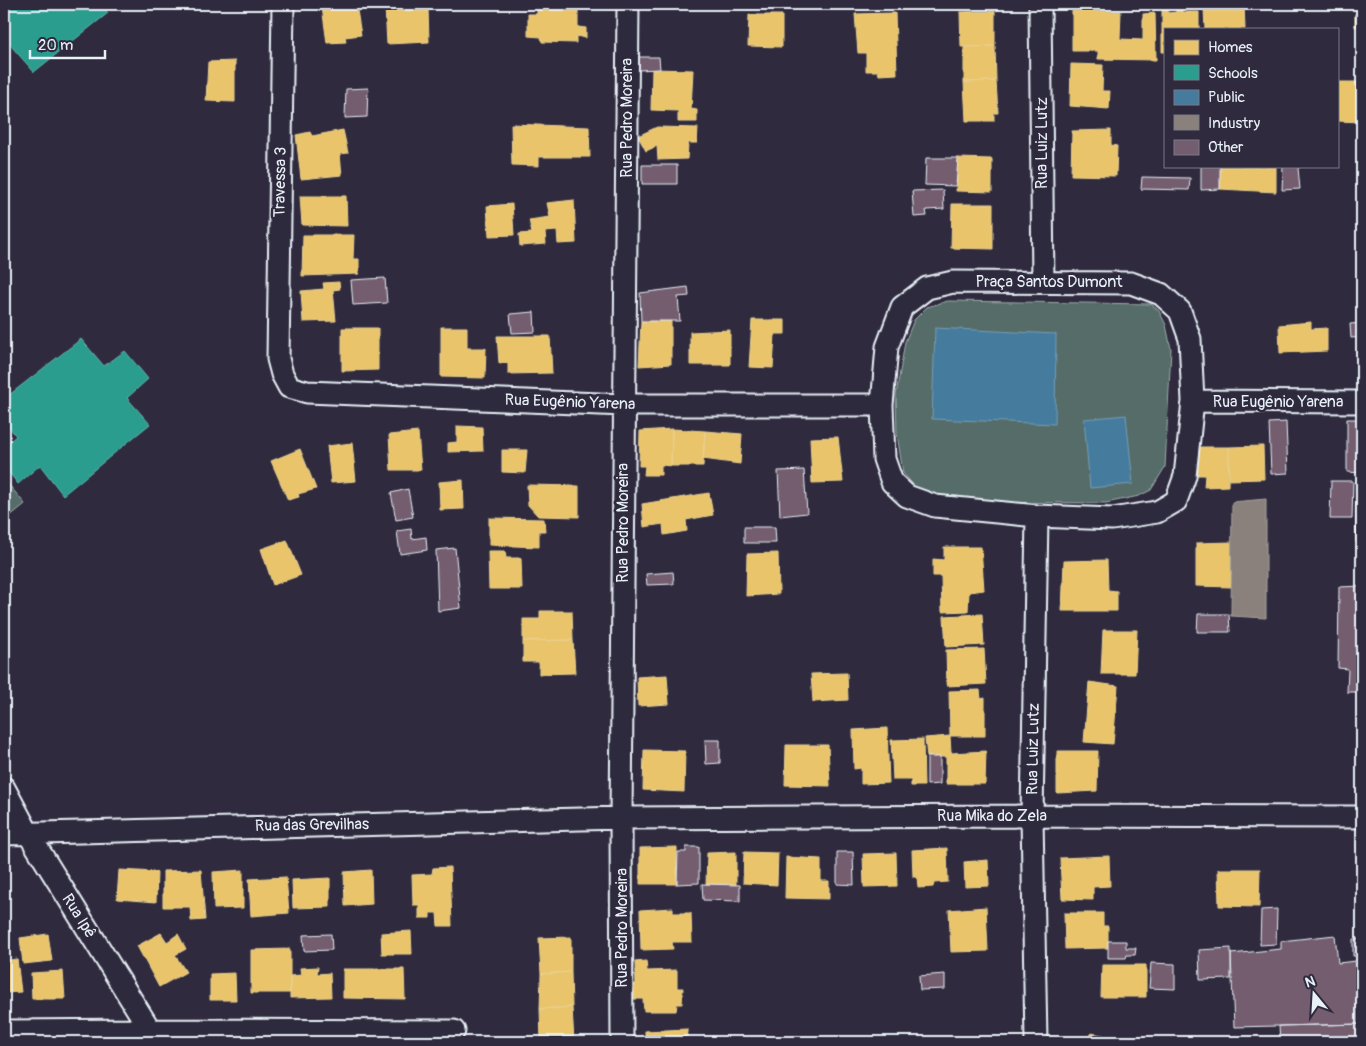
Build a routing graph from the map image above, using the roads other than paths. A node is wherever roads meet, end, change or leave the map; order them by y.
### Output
1 (283, 4) edge
2 (628, 4) edge
3 (1040, 4) edge
4 (1043, 282) junction
5 (278, 359) joint
6 (1193, 401) junction
7 (1362, 402) edge
8 (624, 405) junction
9 (882, 405) junction
10 (1037, 516) junction
11 (4, 788) edge
12 (1032, 816) junction
13 (1362, 817) edge
14 (621, 818) junction
15 (28, 832) junction
16 (4, 834) edge
17 (4, 1031) edge
18 (454, 1031) dead end
19 (153, 1036) edge
20 (622, 1042) edge
21 (1036, 1042) edge

1 - 5 street, Travessa 3
2 - 8 street, Rua Pedro Moreira
3 - 4 street, Rua Luiz Lutz
4 - 6 street, Praça Santos Dumont
4 - 9 street, Praça Santos Dumont
5 - 8 street, Rua Eugênio Yarena
6 - 7 street, Rua Eugênio Yarena
6 - 10 street, Praça Santos Dumont
8 - 9 street, Rua Eugênio Yarena
8 - 14 street, Rua Pedro Moreira
9 - 10 street, Praça Santos Dumont
10 - 12 street, Rua Luiz Lutz
11 - 15 street, Rua Ipê
12 - 13 street, Rua Mika do Zela
12 - 14 street, Rua Mika do Zela
12 - 21 street, Rua Luiz Lutz
14 - 15 street, Rua das Grevilhas
14 - 20 street, Rua Pedro Moreira
15 - 16 street, Rua das Grevilhas
15 - 19 street, Rua Ipê
17 - 19 street
18 - 19 street

